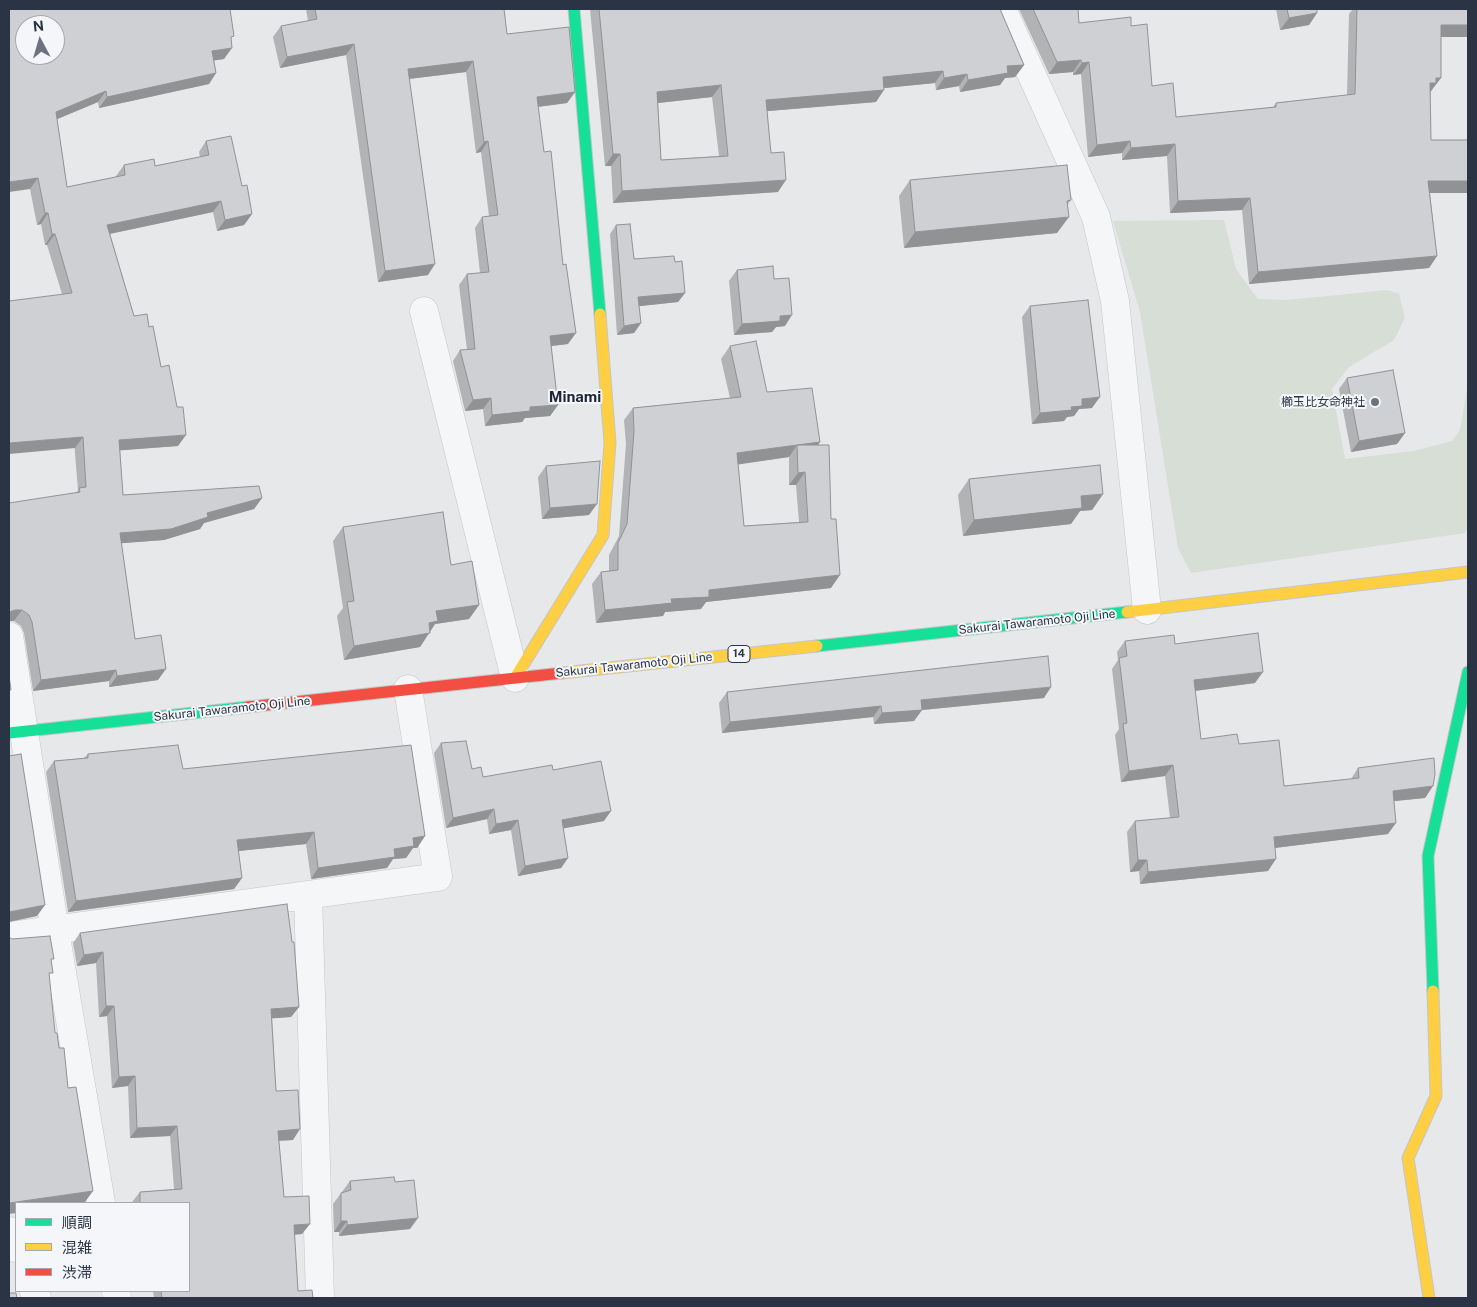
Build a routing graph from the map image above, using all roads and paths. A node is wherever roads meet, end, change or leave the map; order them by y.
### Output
1 (574, 9) edge
2 (1002, 9) edge
3 (424, 310) dead end
4 (1468, 572) edge
5 (1148, 610) junction
6 (9, 636) edge
7 (1468, 672) edge
8 (515, 678) junction
9 (408, 689) junction
10 (16, 733) edge
11 (308, 896) junction
12 (55, 931) junction
13 (9, 936) edge
14 (101, 1202) edge
15 (9, 1231) edge
16 (15, 1246) edge
17 (320, 1298) edge
18 (1429, 1298) edge

1 - 8 main road
2 - 5 street
3 - 8 street
4 - 5 main road, Sakurai Tawaramoto Oji Line / 14
5 - 8 main road, Sakurai Tawaramoto Oji Line / 14
6 - 10 street
7 - 18 main road
8 - 9 main road, Sakurai Tawaramoto Oji Line / 14
9 - 10 main road, Sakurai Tawaramoto Oji Line / 14
9 - 11 street
10 - 12 street
11 - 12 street
11 - 17 street
12 - 13 street
12 - 14 street
15 - 16 street

